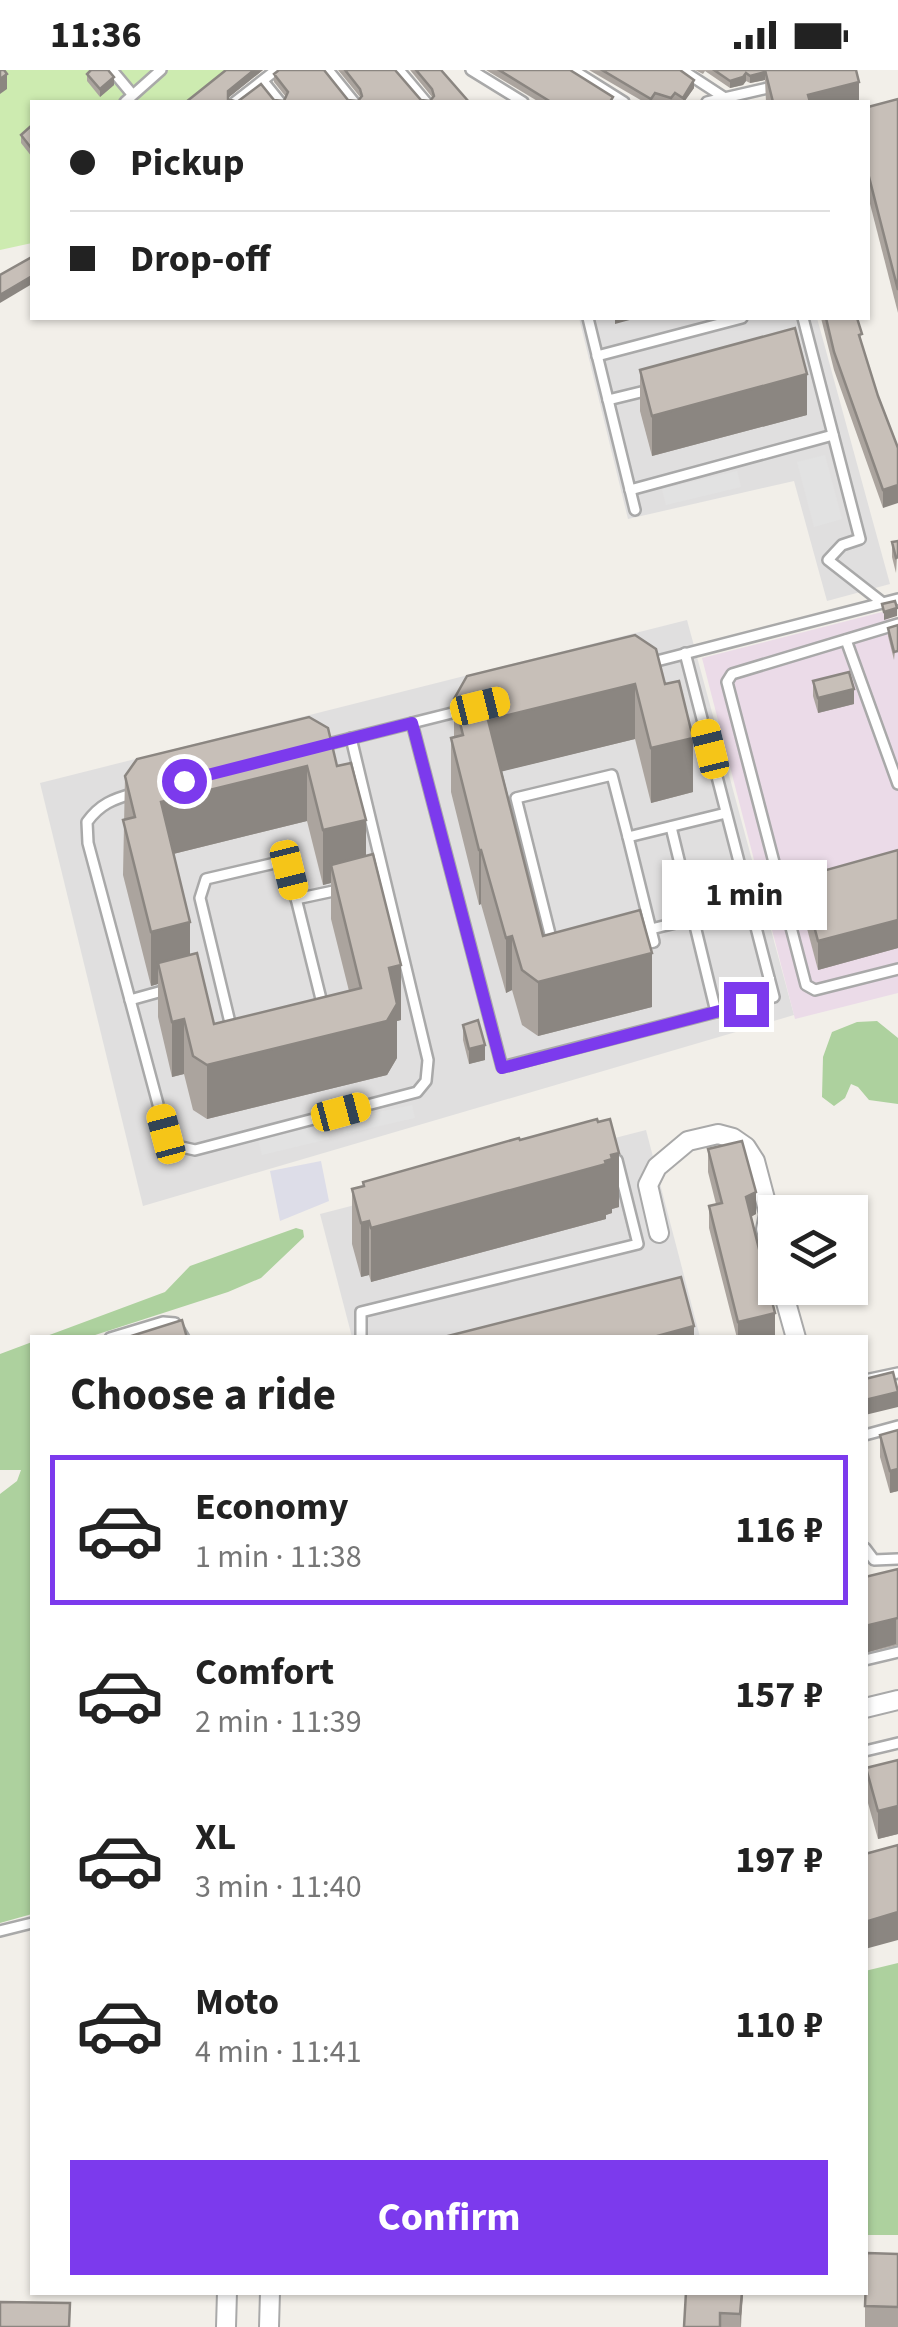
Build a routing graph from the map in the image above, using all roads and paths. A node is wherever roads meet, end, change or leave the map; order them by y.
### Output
1 (112, 70) edge
2 (161, 70) edge
3 (276, 70) edge
4 (328, 70) edge
5 (400, 70) edge
6 (471, 70) edge
7 (573, 70) edge
8 (682, 70) edge
9 (263, 81) junction
10 (781, 84) edge
11 (128, 98) edge
12 (725, 98) junction
13 (238, 100) edge
14 (278, 100) edge
15 (352, 100) edge
16 (424, 100) edge
17 (520, 100) edge
18 (621, 100) edge
19 (716, 100) edge
20 (588, 320) edge
21 (734, 320) edge
22 (803, 320) edge
23 (810, 348) junction
24 (792, 352) edge
25 (597, 356) junction
26 (663, 386) edge
27 (608, 400) junction
28 (833, 435) junction
29 (630, 490) junction
30 (635, 510) dead end
31 (898, 599) edge
32 (884, 603) junction
33 (898, 624) edge
34 (846, 640) junction
35 (685, 654) junction
36 (630, 667) edge
37 (467, 709) edge
38 (412, 723) junction
39 (351, 738) junction
40 (315, 748) edge
41 (898, 784) edge
42 (154, 788) edge
43 (726, 813) junction
44 (670, 827) junction
45 (628, 838) junction
46 (384, 879) junction
47 (367, 883) edge
48 (349, 887) edge
49 (296, 900) junction
50 (750, 905) junction
51 (694, 919) junction
52 (651, 930) junction
53 (635, 946) edge
54 (558, 966) edge
55 (898, 969) edge
56 (218, 976) junction
57 (201, 981) edge
58 (183, 986) edge
59 (130, 1000) junction
60 (716, 1012) junction
61 (617, 1160) edge
62 (764, 1195) edge
63 (659, 1233) dead end
64 (787, 1305) edge
65 (120, 1335) edge
66 (182, 1335) edge
67 (361, 1335) edge
68 (795, 1335) edge
69 (898, 1373) edge
70 (868, 1379) edge
71 (898, 1426) edge
72 (868, 1434) edge
73 (868, 1552) edge
74 (898, 1560) edge
75 (898, 1652) edge
76 (868, 1659) edge
77 (898, 1700) edge
78 (868, 1707) edge
79 (898, 1743) edge
80 (868, 1751) edge
81 (30, 1923) edge
82 (0, 1932) edge
83 (226, 2295) edge
84 (270, 2295) edge
85 (226, 2327) edge
86 (269, 2327) edge

1 - 11 lane
2 - 11 lane
3 - 9 lane
4 - 15 lane
5 - 16 lane
6 - 17 lane
7 - 18 lane
8 - 12 lane
9 - 13 lane
9 - 14 lane
10 - 12 lane
12 - 19 lane
20 - 25 lane
21 - 25 lane
22 - 23 lane
23 - 24 lane
23 - 28 lane
25 - 27 lane
26 - 27 lane
27 - 29 lane
28 - 29 lane
28 - 32 lane
29 - 30 lane
31 - 32 lane
32 - 35 lane
33 - 34 lane
34 - 41 lane
34 - 55 lane
35 - 36 lane
35 - 43 lane
37 - 38 lane
38 - 39 lane
38 - 60 lane
39 - 40 lane
39 - 46 lane
42 - 59 lane
43 - 44 lane
43 - 50 lane
44 - 45 lane
44 - 51 lane
45 - 52 lane
45 - 54 lane
46 - 47 lane
46 - 59 lane
48 - 49 lane
49 - 56 lane
49 - 56 lane
50 - 51 lane
50 - 60 lane
51 - 52 lane
51 - 60 lane
52 - 53 lane
56 - 57 lane
58 - 59 lane
61 - 67 lane
62 - 63 street
64 - 68 street
65 - 66 lane
69 - 70 lane
71 - 72 lane
73 - 74 lane
75 - 76 lane
77 - 78 street
79 - 80 lane
81 - 82 lane
83 - 85 street
84 - 86 street

